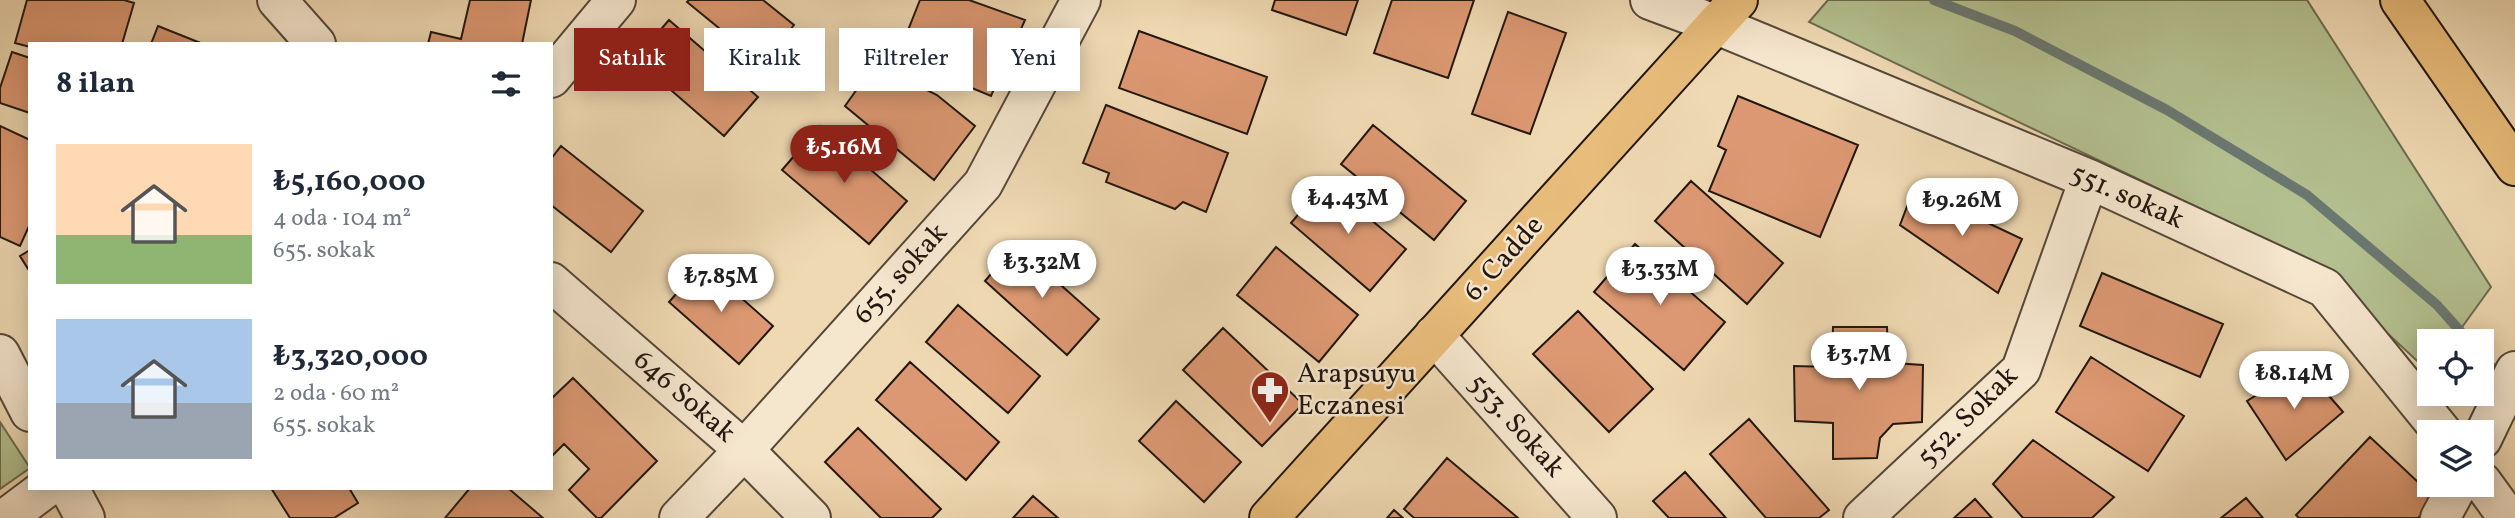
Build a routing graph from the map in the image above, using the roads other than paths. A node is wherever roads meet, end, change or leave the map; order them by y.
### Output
1 (277, 0) edge
2 (616, 0) edge
3 (1081, 0) edge
4 (1650, 0) edge
5 (2400, 0) edge
6 (1727, 12) edge
7 (314, 42) edge
8 (553, 76) edge
9 (2515, 166) edge
10 (2089, 179) junction
11 (553, 284) edge
12 (1434, 335) junction
13 (0, 354) edge
14 (2515, 371) edge
15 (28, 408) edge
16 (2432, 420) edge
17 (2491, 420) edge
18 (744, 450) junction
19 (43, 490) edge
20 (70, 490) edge
21 (2451, 497) edge
22 (2493, 497) edge
23 (6, 518) edge
24 (85, 518) edge
25 (679, 518) edge
26 (811, 518) edge
27 (1269, 518) edge
28 (1597, 518) edge
29 (1863, 518) edge
30 (2440, 518) edge
31 (2508, 518) edge

1 - 7 street
2 - 8 street
3 - 18 street, 655. sokak
4 - 6 street, 551. sokak
5 - 9 main road
6 - 10 street, 551. sokak
6 - 12 main road, 6. Cadde
10 - 16 street, 551. sokak
10 - 29 street, 552. Sokak
11 - 18 street, 646 Sokak
12 - 27 main road, 6. Cadde
12 - 28 street, 553. Sokak
13 - 15 street
14 - 17 street
18 - 25 street, 655. sokak
18 - 26 street, 646 Sokak
19 - 23 street
20 - 24 street
21 - 30 street
22 - 31 street

